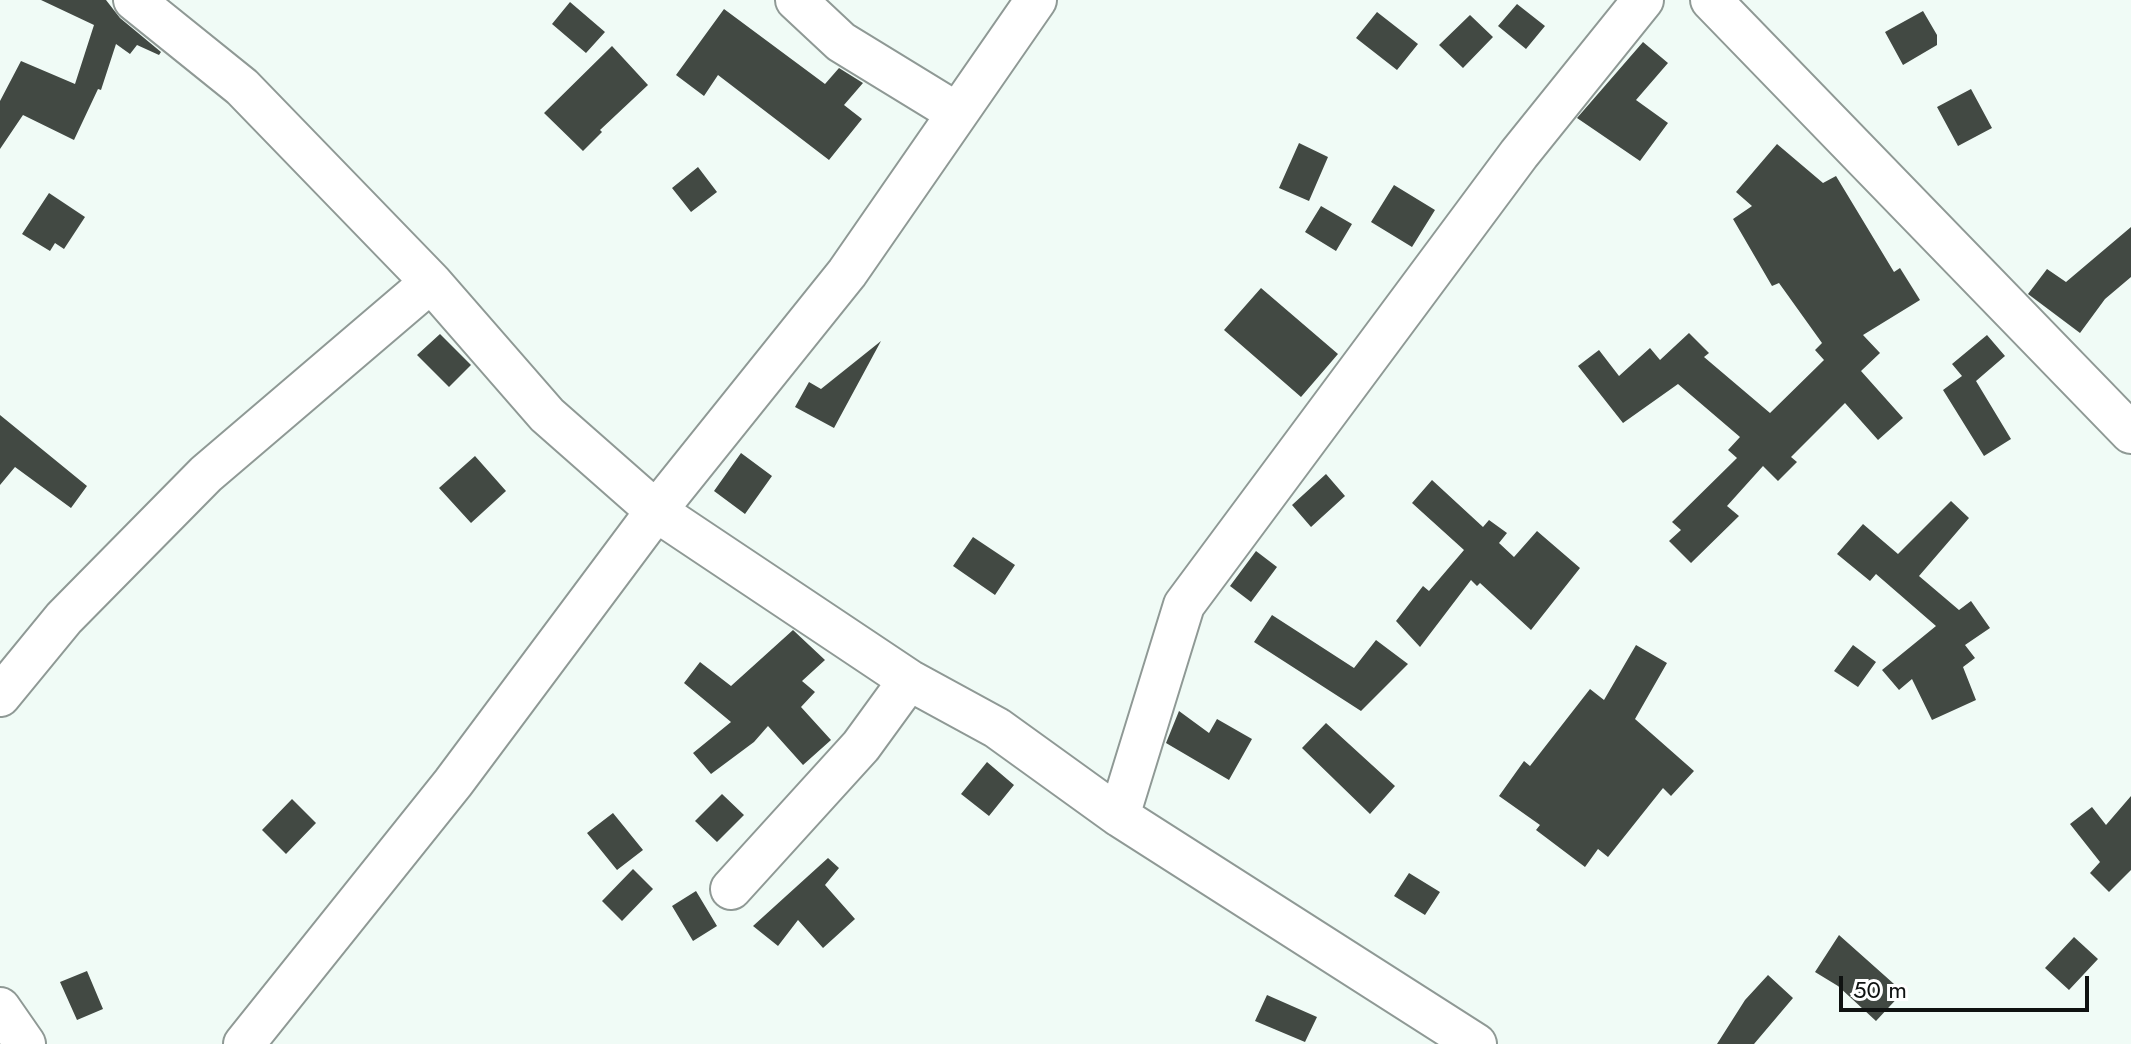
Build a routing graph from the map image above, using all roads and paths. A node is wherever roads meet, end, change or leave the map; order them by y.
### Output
1 (134, 0) edge
2 (796, 0) edge
3 (1036, 0) edge
4 (1643, 0) edge
5 (1711, 0) edge
6 (957, 113) junction
7 (431, 282) junction
8 (2131, 433) edge
9 (656, 511) junction
10 (909, 680) junction
11 (0, 696) edge
12 (1119, 816) junction
13 (731, 889) dead end
14 (0, 1008) edge
15 (25, 1044) edge
16 (244, 1044) edge
17 (1476, 1044) edge

1 - 7 street
2 - 6 street
3 - 6 street
4 - 12 street
5 - 8 street
6 - 9 street
7 - 9 street
7 - 11 street
9 - 10 street
9 - 16 street
10 - 12 street
10 - 13 street
12 - 17 street
14 - 15 street

